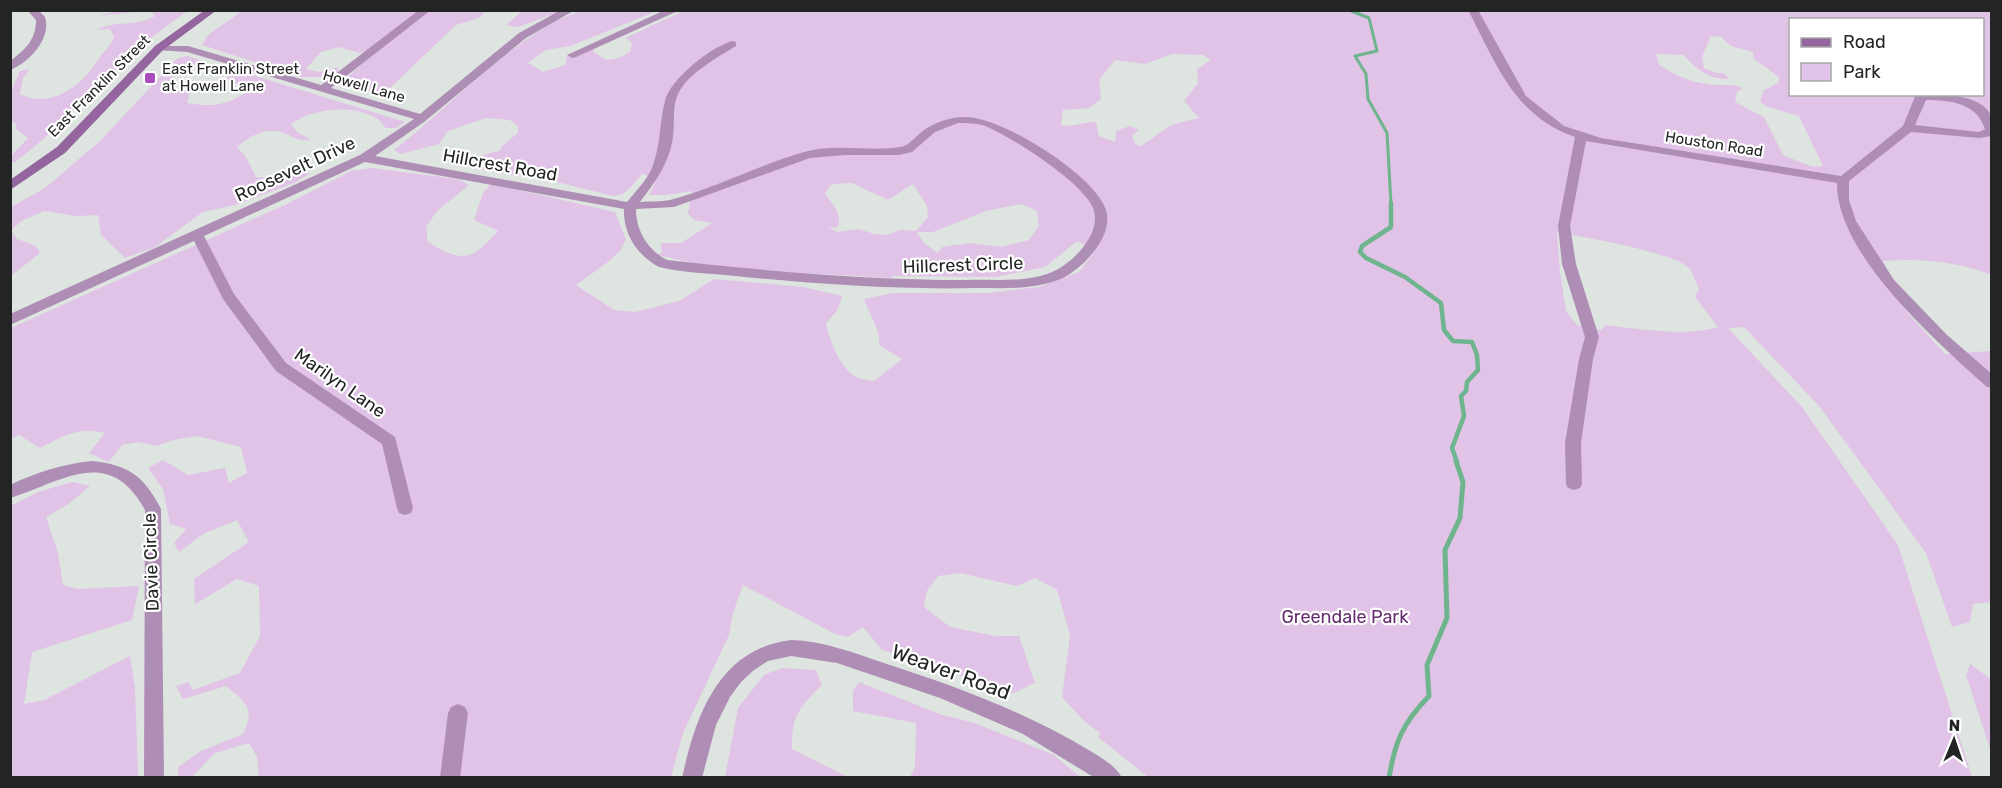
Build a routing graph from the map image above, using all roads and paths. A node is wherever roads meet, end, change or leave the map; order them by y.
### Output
1 (32, 10) edge
2 (212, 10) edge
3 (426, 10) edge
4 (570, 10) edge
5 (675, 10) edge
6 (1473, 10) edge
7 (732, 44) dead end
8 (159, 48) junction
9 (572, 55) dead end
10 (10, 67) edge
11 (322, 89) junction
12 (1922, 96) edge
13 (422, 118) junction
14 (1908, 128) junction
15 (1581, 136) junction
16 (364, 158) junction
17 (1843, 180) junction
18 (11, 185) edge
19 (630, 206) junction
20 (198, 234) junction
21 (10, 320) edge
22 (1992, 383) edge
23 (1574, 484) dead end
24 (10, 492) edge
25 (405, 508) dead end
26 (458, 713) dead end
27 (154, 777) edge
28 (450, 777) edge
29 (692, 777) edge
30 (1112, 777) edge

1 - 10 street
2 - 8 main road, East Franklin Street
3 - 11 street
4 - 13 street, Roosevelt Drive
5 - 9 street
6 - 15 street, Houston Road
7 - 19 street
8 - 11 street, Howell Lane
8 - 18 main road, East Franklin Street
11 - 13 street, Howell Lane
12 - 14 street
12 - 14 street
13 - 16 street, Roosevelt Drive
14 - 17 street
15 - 17 street, Houston Road
15 - 23 street
16 - 19 street, Hillcrest Road
16 - 20 street, Roosevelt Drive
17 - 22 street
19 - 19 street, Hillcrest Circle
20 - 21 street, Roosevelt Drive
20 - 25 street, Marilyn Lane
24 - 27 street, Davie Circle
26 - 28 street
29 - 30 street, Weaver Road

